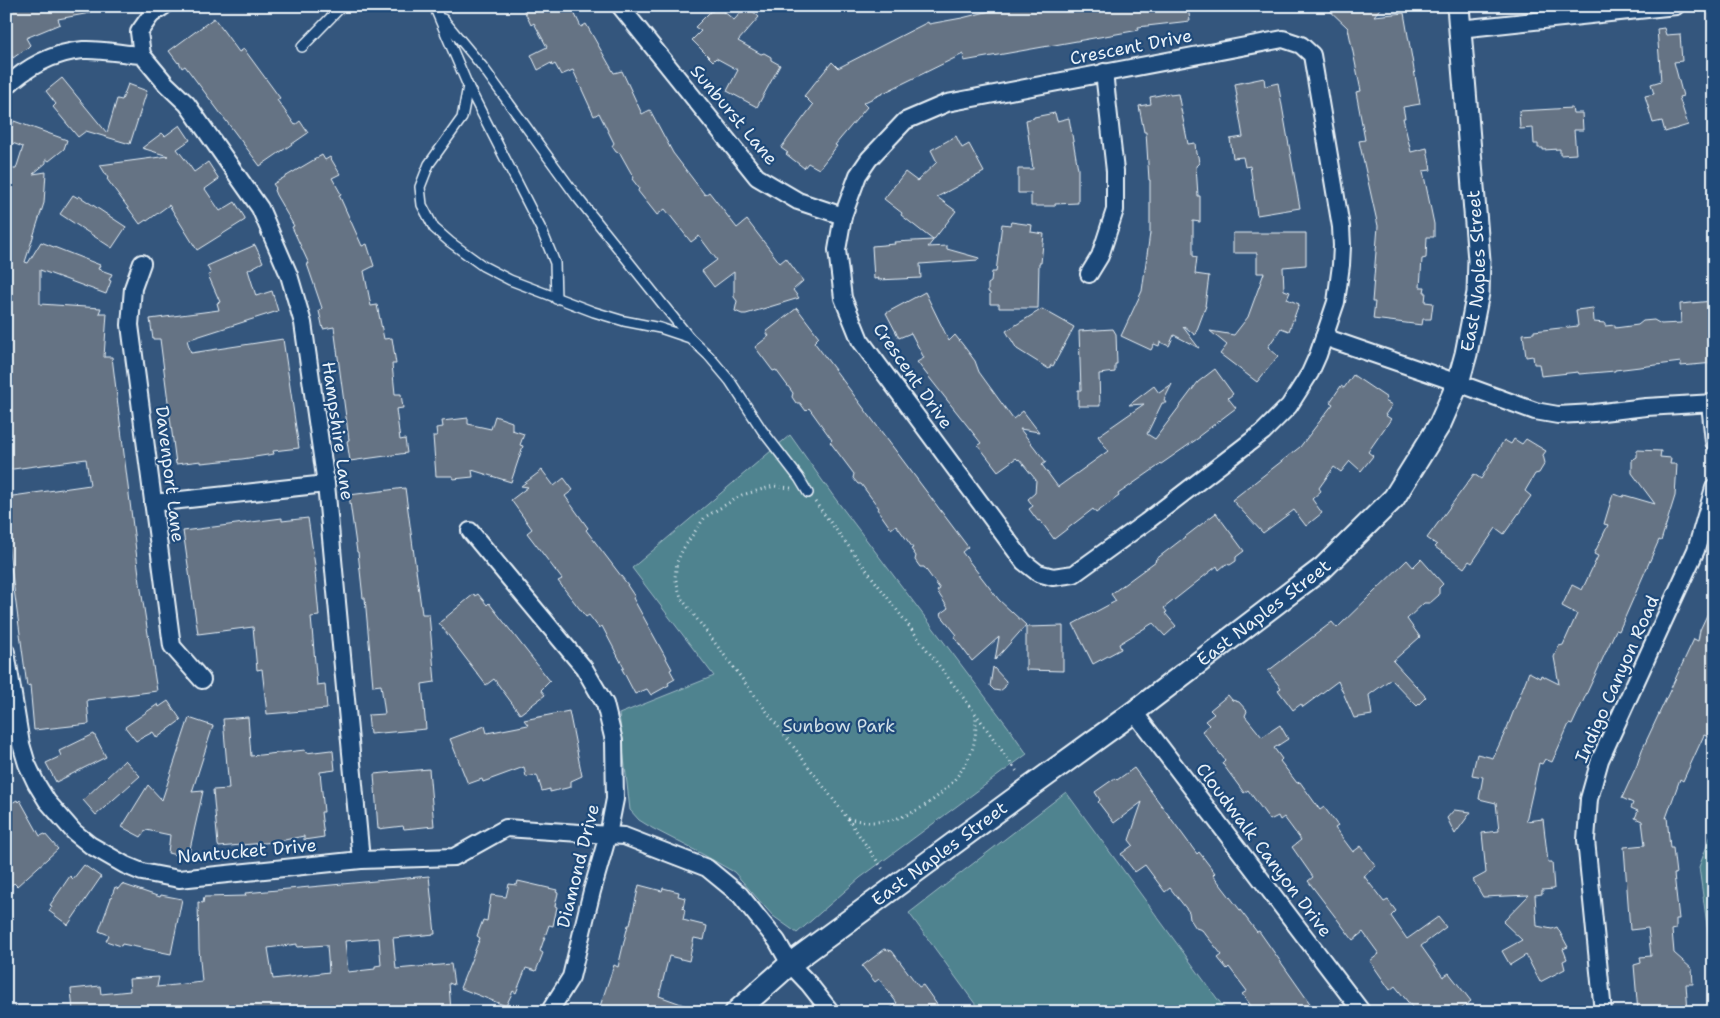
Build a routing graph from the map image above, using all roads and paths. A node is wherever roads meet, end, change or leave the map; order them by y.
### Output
1 (164, 6) edge
2 (342, 6) edge
3 (620, 6) edge
4 (1458, 6) edge
5 (1676, 6) edge
6 (435, 9) edge
7 (1605, 10) edge
8 (1459, 29) junction
9 (302, 47) dead end
10 (142, 55) junction
11 (1104, 72) junction
12 (468, 86) junction
13 (6, 87) edge
14 (843, 216) junction
15 (142, 262) dead end
16 (1089, 274) dead end
17 (556, 299) junction
18 (1324, 337) junction
19 (690, 338) junction
20 (1458, 382) junction
21 (1712, 403) edge
22 (1714, 442) edge
23 (326, 484) junction
24 (1714, 488) edge
25 (808, 493) junction
26 (153, 503) junction
27 (470, 530) dead end
28 (6, 652) edge
29 (202, 680) dead end
30 (1134, 712) junction
31 (976, 715) junction
32 (1029, 788) junction
33 (848, 819) junction
34 (608, 835) junction
35 (361, 860) junction
36 (897, 886) junction
37 (790, 964) junction
38 (549, 1012) edge
39 (736, 1012) edge
40 (831, 1012) edge
41 (1362, 1012) edge
42 (1603, 1012) edge

1 - 10 street
2 - 9 lane
3 - 14 street, Sunburst Lane
4 - 8 street, East Naples Street
5 - 7 street
6 - 12 lane
6 - 19 lane
7 - 8 street
8 - 20 street, East Naples Street
10 - 13 street
10 - 23 street, Hampshire Lane
11 - 14 street, Crescent Drive
11 - 16 street
11 - 18 street, Crescent Drive
12 - 17 lane
12 - 17 lane
14 - 18 street, Crescent Drive
15 - 26 street, Davenport Lane
17 - 19 lane
18 - 20 street
19 - 25 lane
20 - 21 street
20 - 30 street, East Naples Street
21 - 22 street
23 - 26 street
23 - 35 street, Hampshire Lane
24 - 42 street, Indigo Canyon Road
25 - 31 path
25 - 33 path
26 - 29 street, Davenport Lane
27 - 34 street, Diamond Drive
28 - 35 street, Nantucket Drive
30 - 32 street, East Naples Street
30 - 41 street, Cloudwalk Canyon Drive
31 - 32 path
31 - 33 path
32 - 36 street, East Naples Street
33 - 36 path
34 - 35 street, Nantucket Drive
34 - 37 street
34 - 38 street, Diamond Drive
36 - 37 street, East Naples Street
37 - 39 street, East Naples Street
37 - 40 street

